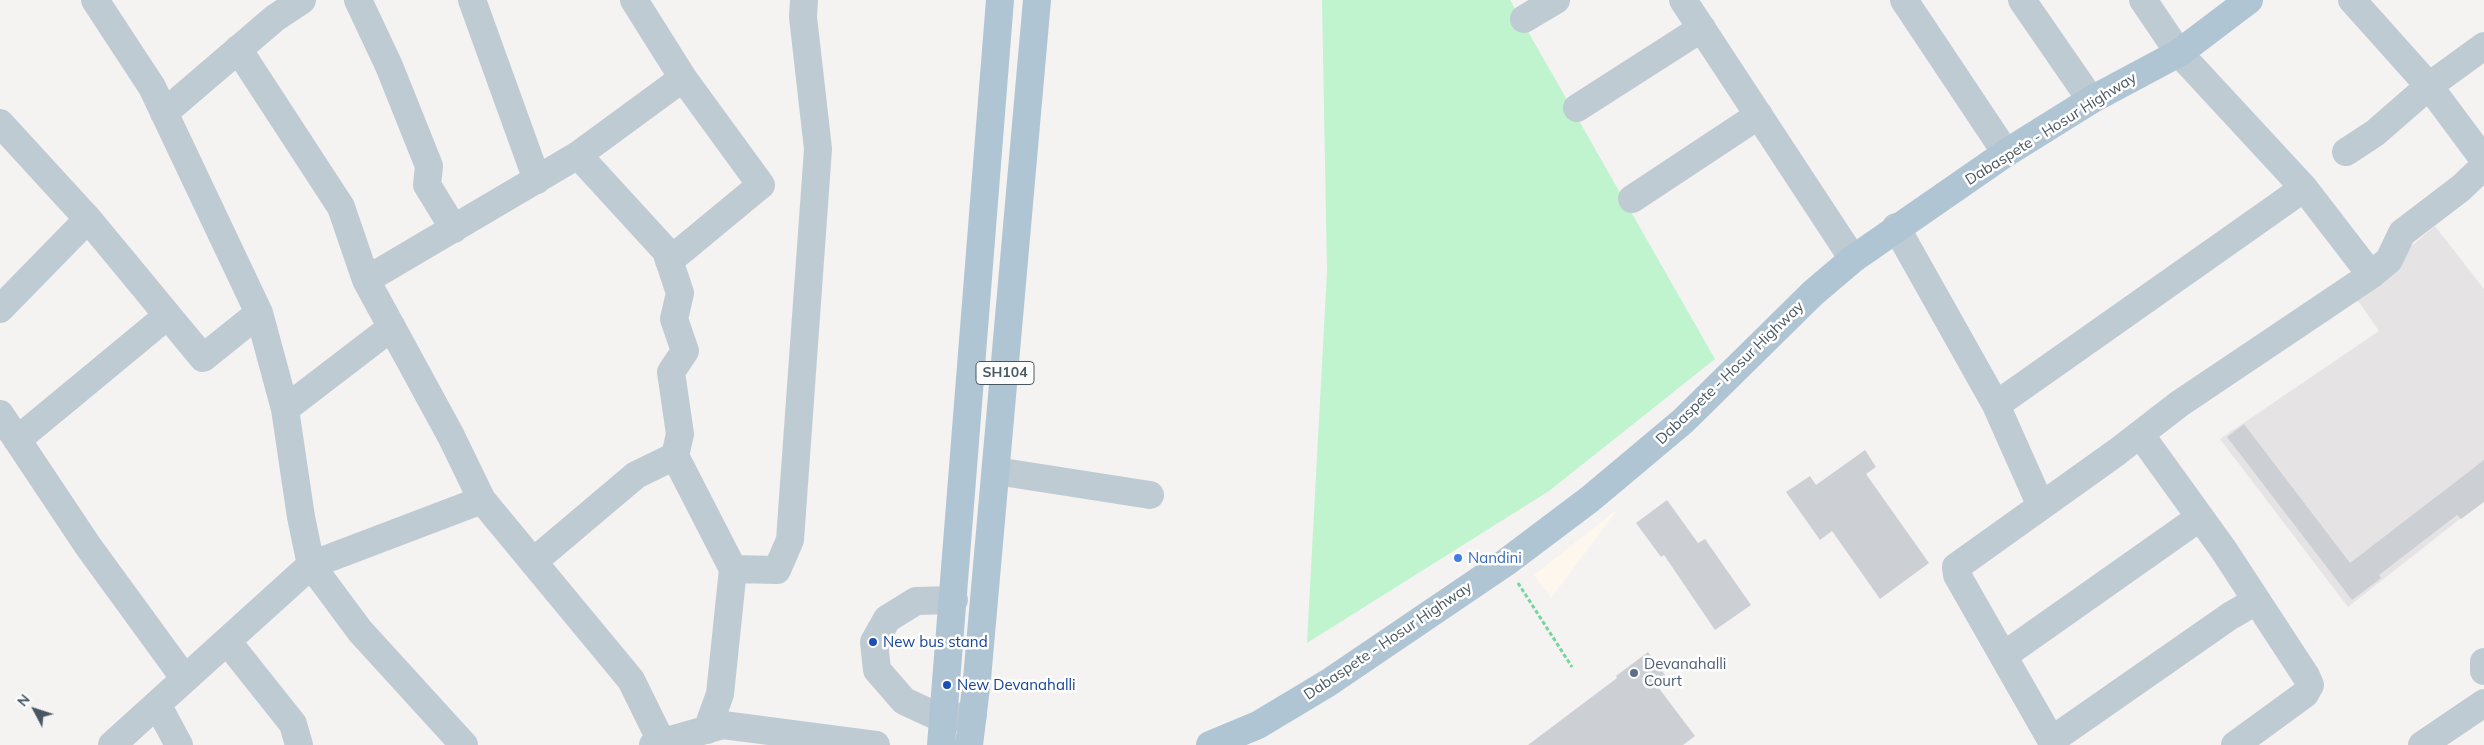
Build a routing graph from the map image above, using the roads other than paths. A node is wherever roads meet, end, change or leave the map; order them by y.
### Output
1 (95, 0) edge
2 (302, 0) edge
3 (358, 0) edge
4 (472, 0) edge
5 (634, 0) edge
6 (804, 0) edge
7 (1000, 0) edge
8 (1037, 0) edge
9 (1556, 0) edge
10 (1683, 0) edge
11 (1904, 0) edge
12 (2022, 0) edge
13 (2143, 0) edge
14 (2249, 0) edge
15 (2352, 0) edge
16 (1524, 19) dead end
17 (1702, 28) junction
18 (2484, 46) edge
19 (238, 49) junction
20 (2178, 53) junction
21 (683, 78) junction
22 (2429, 86) junction
23 (2091, 100) junction
24 (1577, 108) dead end
25 (164, 113) junction
26 (1759, 115) junction
27 (0, 122) edge
28 (2346, 152) dead end
29 (2006, 153) junction
30 (578, 155) junction
31 (2484, 160) edge
32 (2484, 166) edge
33 (537, 180) junction
34 (2304, 188) junction
35 (1632, 199) dead end
36 (88, 219) junction
37 (454, 228) junction
38 (1896, 228) junction
39 (1852, 259) junction
40 (669, 261) junction
41 (2371, 275) junction
42 (366, 280) junction
43 (0, 309) edge
44 (259, 313) junction
45 (167, 316) junction
46 (392, 326) junction
47 (1996, 405) junction
48 (285, 410) junction
49 (0, 414) edge
50 (2140, 434) junction
51 (17, 440) junction
52 (674, 456) junction
53 (996, 471) junction
54 (1150, 495) dead end
55 (482, 500) junction
56 (2041, 506) junction
57 (2199, 518) junction
58 (533, 562) junction
59 (311, 565) junction
60 (733, 569) junction
61 (954, 600) junction
62 (2256, 601) junction
63 (227, 641) junction
64 (2003, 656) junction
65 (2484, 662) edge
66 (2484, 671) edge
67 (185, 679) junction
68 (2484, 702) edge
69 (157, 704) junction
70 (973, 715) junction
71 (707, 730) junction
72 (942, 732) edge
73 (2053, 743) edge
74 (659, 744) edge
75 (112, 745) edge
76 (179, 745) edge
77 (299, 745) edge
78 (464, 745) edge
79 (876, 745) edge
80 (969, 745) edge
81 (1210, 745) edge
82 (2235, 745) edge
83 (2422, 745) edge

1 - 25 street
2 - 19 street
3 - 37 street
4 - 33 street
5 - 21 street
6 - 60 street
7 - 61 main road, SH104
8 - 53 main road, SH104
9 - 16 street
10 - 17 street
11 - 29 street
12 - 23 street
13 - 20 street
14 - 20 main road, Dabaspete - Hosur Highway
15 - 22 street
17 - 24 street
17 - 26 street
18 - 22 street
19 - 25 street
19 - 42 street
20 - 23 main road, Dabaspete - Hosur Highway
20 - 34 street
21 - 30 street
21 - 40 street
22 - 28 street
22 - 31 street
23 - 29 main road, Dabaspete - Hosur Highway
25 - 44 street
26 - 35 street
26 - 39 street
27 - 36 street
29 - 38 main road, Dabaspete - Hosur Highway
30 - 33 street
30 - 40 street
32 - 41 street
33 - 37 street
34 - 41 street
34 - 47 street
36 - 43 street
36 - 45 street
37 - 42 street
38 - 39 main road, Dabaspete - Hosur Highway
38 - 47 street
39 - 81 main road, Dabaspete - Hosur Highway
40 - 52 street
41 - 50 street
42 - 46 street
44 - 45 street
44 - 48 street
45 - 51 street
46 - 48 street
46 - 55 street
47 - 56 street
48 - 59 street
49 - 51 street
50 - 56 street
50 - 57 street
51 - 67 street
52 - 58 street
52 - 60 street
53 - 54 street
53 - 70 main road, SH104
55 - 58 street
55 - 59 street
56 - 64 street
57 - 62 street
57 - 64 street
58 - 74 street
59 - 63 street
59 - 78 street
60 - 71 street
61 - 72 main road, SH104
61 - 72 street
62 - 73 street
62 - 82 street
63 - 67 street
63 - 77 street
64 - 73 street
65 - 66 street
67 - 69 street
68 - 83 street
69 - 75 street
69 - 76 street
70 - 72 street
70 - 80 main road, SH104
71 - 74 street
71 - 79 street

